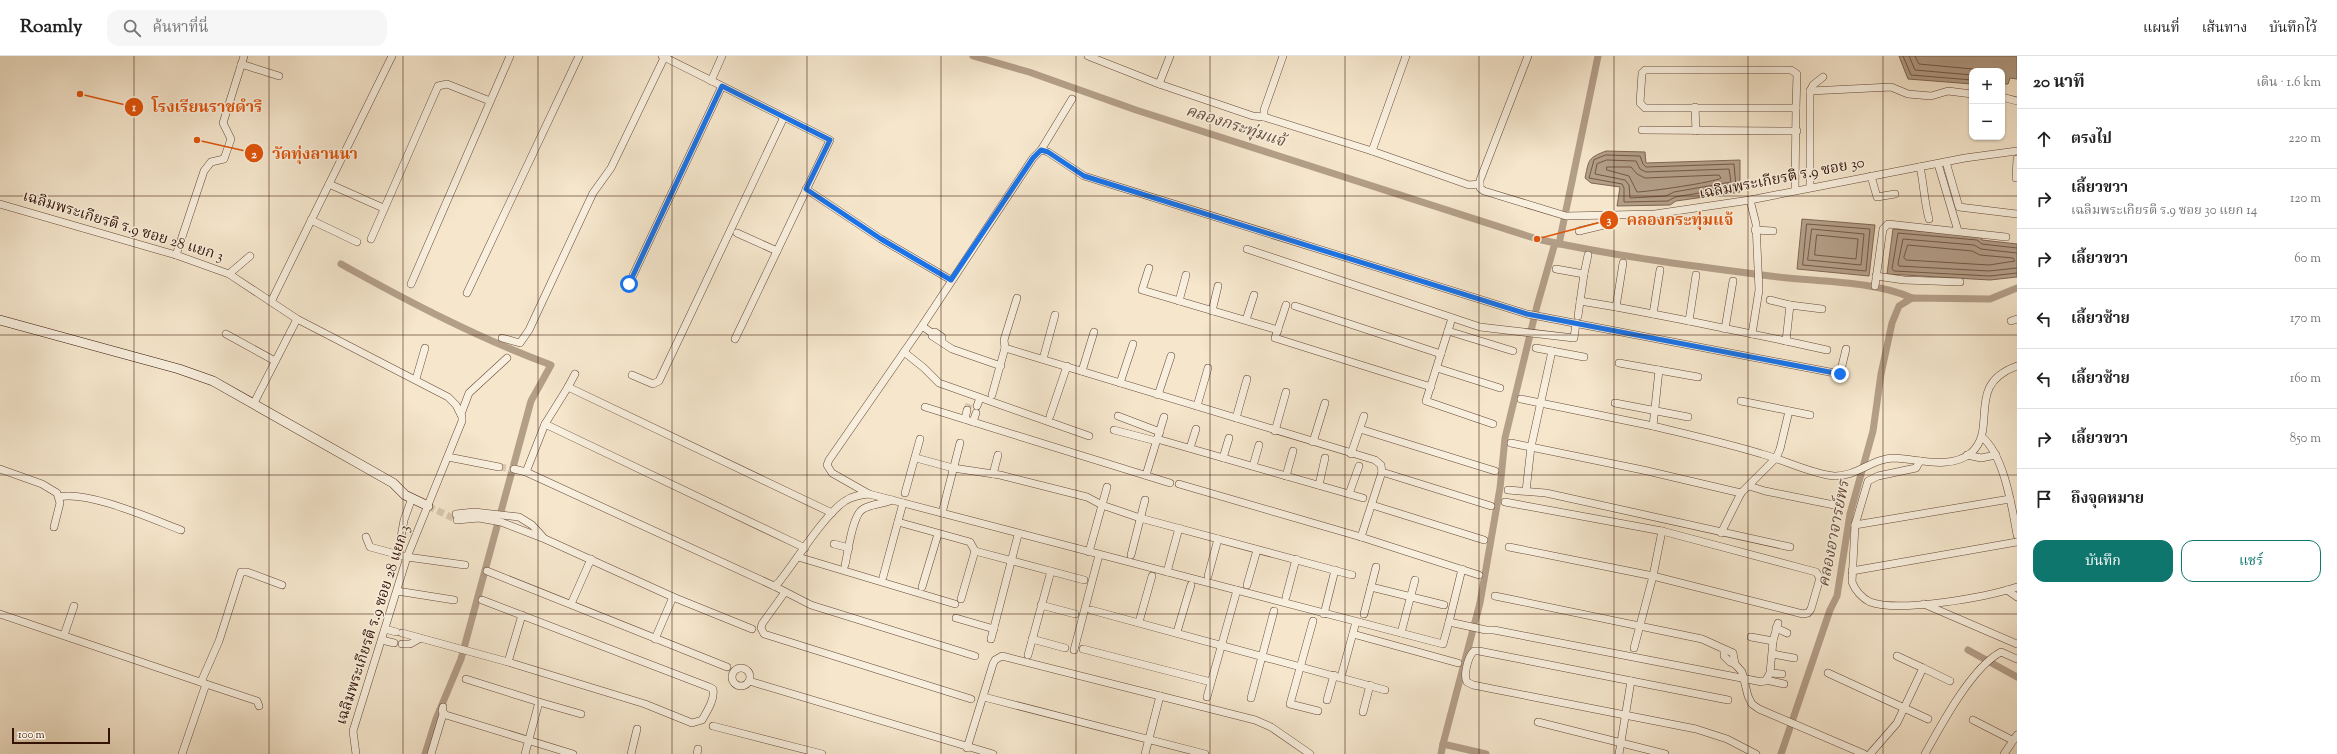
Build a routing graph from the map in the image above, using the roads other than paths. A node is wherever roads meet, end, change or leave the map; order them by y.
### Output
1 (244, 56) edge
2 (392, 56) edge
3 (510, 56) edge
4 (579, 56) edge
5 (664, 56) edge
6 (722, 56) edge
7 (1088, 56) edge
8 (1170, 56) edge
9 (1283, 56) edge
10 (1406, 56) edge
11 (1528, 56) edge
12 (241, 64) junction
13 (280, 76) dead end
14 (1824, 77) dead end
15 (711, 81) junction
16 (1159, 84) junction
17 (722, 86) junction
18 (1810, 91) junction
19 (1969, 94) edge
20 (2005, 98) edge
21 (1072, 99) dead end
22 (490, 101) junction
23 (2017, 101) edge
24 (1695, 107) junction
25 (1796, 108) junction
26 (784, 117) junction
27 (1264, 117) junction
28 (1642, 130) dead end
29 (1696, 130) junction
30 (1797, 131) junction
31 (1041, 150) junction
32 (1372, 151) junction
33 (2017, 151) edge
34 (2017, 159) edge
35 (1946, 162) junction
36 (1938, 164) junction
37 (1920, 167) junction
38 (1871, 176) junction
39 (2016, 178) dead end
40 (329, 184) junction
41 (1480, 184) junction
42 (1810, 187) junction
43 (806, 189) junction
44 (1796, 190) junction
45 (1895, 194) dead end
46 (1750, 200) junction
47 (0, 204) edge
48 (380, 206) dead end
49 (2017, 214) edge
50 (1605, 216) junction
51 (1929, 219) dead end
52 (311, 220) junction
53 (1755, 230) junction
54 (1579, 231) dead end
55 (1773, 231) dead end
56 (1958, 231) junction
57 (737, 233) dead end
58 (2006, 237) dead end
59 (371, 239) dead end
60 (357, 242) dead end
61 (1247, 249) dead end
62 (777, 251) junction
63 (176, 255) junction
64 (1588, 255) dead end
65 (250, 256) dead end
66 (1623, 263) dead end
67 (1149, 268) dead end
68 (1556, 269) dead end
69 (1660, 270) dead end
70 (229, 274) junction
71 (1584, 274) junction
72 (1186, 275) dead end
73 (1696, 275) dead end
74 (1876, 276) junction
75 (951, 280) junction
76 (1733, 281) dead end
77 (1960, 282) dead end
78 (411, 284) dead end
79 (629, 284) dead end
80 (1218, 286) dead end
81 (1875, 286) dead end
82 (467, 293) dead end
83 (1254, 295) dead end
84 (1017, 298) dead end
85 (1770, 300) dead end
86 (1179, 301) junction
87 (1580, 301) junction
88 (271, 302) junction
89 (1286, 305) dead end
90 (1790, 305) junction
91 (1295, 306) dead end
92 (1616, 307) junction
93 (1822, 309) dead end
94 (1212, 310) junction
95 (1653, 314) junction
96 (1055, 315) dead end
97 (297, 318) junction
98 (1452, 318) junction
99 (0, 320) edge
100 (1246, 320) junction
101 (1577, 320) junction
102 (1689, 321) junction
103 (922, 326) junction
104 (1726, 328) junction
105 (1278, 330) junction
106 (1448, 331) junction
107 (1094, 332) dead end
108 (226, 334) dead end
109 (1752, 334) junction
110 (502, 338) dead end
111 (735, 340) dead end
112 (1786, 341) junction
113 (1133, 344) dead end
114 (425, 348) dead end
115 (1005, 348) junction
116 (1536, 348) dead end
117 (1846, 349) dead end
118 (1827, 350) dead end
119 (1513, 351) dead end
120 (1552, 351) junction
121 (904, 352) junction
122 (1441, 354) junction
123 (1171, 356) dead end
124 (1584, 357) dead end
125 (507, 358) dead end
126 (1043, 359) junction
127 (275, 361) junction
128 (1619, 363) dead end
129 (1001, 366) junction
130 (1067, 366) junction
131 (2017, 366) edge
132 (1208, 368) dead end
133 (1437, 368) junction
134 (1659, 370) junction
135 (1082, 371) junction
136 (575, 374) dead end
137 (632, 375) dead end
138 (1698, 377) dead end
139 (416, 379) junction
140 (1247, 379) dead end
141 (1120, 383) junction
142 (568, 387) junction
143 (1431, 387) junction
144 (1500, 388) dead end
145 (1286, 392) dead end
146 (1158, 394) junction
147 (971, 395) junction
148 (992, 395) dead end
149 (980, 398) junction
150 (1521, 399) dead end
151 (1741, 401) dead end
152 (254, 403) junction
153 (1324, 403) dead end
154 (1615, 403) dead end
155 (1541, 404) junction
156 (1197, 406) junction
157 (925, 407) dead end
158 (1655, 410) junction
159 (1789, 411) junction
160 (461, 414) junction
161 (1810, 415) dead end
162 (1050, 416) dead end
163 (1118, 416) dead end
164 (1364, 416) dead end
165 (1164, 417) dead end
166 (1688, 417) dead end
167 (1236, 418) junction
168 (965, 420) junction
169 (973, 422) junction
170 (545, 424) junction
171 (1493, 424) dead end
172 (1653, 426) junction
173 (1196, 429) dead end
174 (1360, 429) junction
175 (1114, 430) dead end
176 (1275, 431) junction
177 (1089, 436) dead end
178 (1158, 437) junction
179 (1982, 437) junction
180 (1229, 438) dead end
181 (920, 439) dead end
182 (1313, 442) junction
183 (960, 443) dead end
184 (1511, 443) dead end
185 (1259, 445) dead end
186 (1531, 447) junction
187 (1190, 448) junction
188 (1293, 451) dead end
189 (1351, 454) junction
190 (998, 455) dead end
191 (1996, 455) junction
192 (1967, 456) junction
193 (448, 457) junction
194 (916, 458) junction
195 (1222, 458) junction
196 (1326, 458) dead end
197 (1776, 458) junction
198 (1920, 461) junction
199 (1253, 466) junction
200 (1359, 466) dead end
201 (499, 467) tunnel mouth
202 (954, 468) junction
203 (514, 469) tunnel mouth
204 (0, 470) edge
205 (1495, 471) dead end
206 (526, 472) junction
207 (1382, 472) junction
208 (993, 474) junction
209 (1146, 475) junction
210 (1286, 476) junction
211 (1170, 483) dead end
212 (1179, 484) dead end
213 (1319, 485) junction
214 (1750, 486) junction
215 (1107, 487) dead end
216 (1508, 490) dead end
217 (1526, 491) junction
218 (905, 493) dead end
219 (1741, 493) junction
220 (869, 494) junction
221 (1349, 494) junction
222 (59, 497) junction
223 (412, 498) junction
224 (1363, 498) dead end
225 (2010, 499) junction
226 (893, 500) junction
227 (1145, 500) dead end
228 (1505, 502) dead end
229 (903, 503) junction
230 (1102, 505) junction
231 (1372, 505) junction
232 (428, 506) junction
233 (1491, 506) dead end
234 (1840, 506) dead end
235 (832, 513) junction
236 (942, 513) junction
237 (456, 517) tunnel mouth
238 (1140, 518) junction
239 (502, 519) junction
240 (898, 522) junction
241 (1855, 525) junction
242 (54, 527) dead end
243 (1179, 528) junction
244 (181, 530) dead end
245 (1662, 531) junction
246 (1720, 533) junction
247 (938, 534) junction
248 (1018, 535) junction
249 (2017, 535) edge
250 (366, 537) dead end
251 (401, 537) dead end
252 (1361, 537) junction
253 (545, 539) junction
254 (1218, 539) junction
255 (1484, 540) dead end
256 (2017, 542) edge
257 (834, 544) dead end
258 (1509, 547) dead end
259 (1790, 547) dead end
260 (805, 548) junction
261 (849, 548) junction
262 (1257, 550) junction
263 (975, 551) junction
264 (1090, 552) junction
265 (1099, 555) junction
266 (1131, 555) dead end
267 (408, 556) junction
268 (798, 557) junction
269 (591, 559) junction
270 (1012, 560) junction
271 (1296, 560) junction
272 (465, 565) dead end
273 (845, 565) dead end
274 (1376, 566) dead end
275 (1462, 569) junction
276 (1335, 570) junction
277 (1852, 570) junction
278 (1051, 571) junction
279 (487, 572) dead end
280 (1167, 572) junction
281 (1352, 575) dead end
282 (1479, 575) dead end
283 (1152, 576) dead end
284 (1208, 576) dead end
285 (1653, 576) junction
286 (883, 577) dead end
287 (1084, 580) dead end
288 (1415, 580) dead end
289 (1247, 584) dead end
290 (282, 585) dead end
291 (1191, 585) dead end
292 (774, 586) junction
293 (922, 587) dead end
294 (1371, 587) junction
295 (2017, 587) edge
296 (1237, 590) junction
297 (2007, 590) junction
298 (397, 591) junction
299 (785, 592) junction
300 (673, 596) junction
301 (1410, 596) junction
302 (1495, 596) dead end
303 (1286, 597) dead end
304 (2017, 597) edge
305 (454, 600) dead end
306 (482, 600) dead end
307 (961, 600) dead end
308 (571, 604) junction
309 (955, 604) dead end
310 (1924, 604) junction
311 (1041, 605) junction
312 (1444, 605) dead end
313 (74, 606) dead end
314 (1091, 610) dead end
315 (1274, 611) dead end
316 (0, 614) edge
317 (1075, 614) dead end
318 (1324, 614) junction
319 (1364, 614) dead end
320 (522, 615) junction
321 (956, 618) dead end
322 (1312, 620) dead end
323 (1139, 622) junction
324 (1356, 622) junction
325 (1449, 622) junction
326 (1640, 625) junction
327 (994, 628) junction
328 (385, 629) junction
329 (752, 629) dead end
330 (1177, 632) junction
331 (1787, 632) dead end
332 (1401, 633) junction
333 (1353, 634) junction
334 (64, 635) junction
335 (1751, 637) dead end
336 (419, 639) junction
337 (655, 639) junction
338 (991, 639) dead end
339 (1032, 639) junction
340 (382, 640) junction
341 (1773, 641) junction
342 (394, 643) dead end
343 (402, 644) dead end
344 (2017, 644) edge
345 (1222, 645) junction
346 (1065, 648) dead end
347 (1634, 648) dead end
348 (1083, 649) dead end
349 (1074, 650) dead end
350 (1773, 654) junction
351 (1028, 655) dead end
352 (1262, 655) junction
353 (975, 656) dead end
354 (1897, 656) dead end
355 (1794, 658) dead end
356 (2017, 659) edge
357 (508, 662) junction
358 (1458, 663) dead end
359 (1300, 666) junction
360 (727, 667) dead end
361 (1923, 668) junction
362 (1770, 673) junction
363 (1828, 673) dead end
364 (1782, 674) dead end
365 (1338, 676) junction
366 (466, 679) dead end
367 (1744, 680) junction
368 (1766, 680) junction
369 (749, 681) dead end
370 (1631, 681) junction
371 (1950, 681) dead end
372 (1211, 682) junction
373 (203, 683) junction
374 (1784, 684) dead end
375 (1370, 686) junction
376 (1385, 690) dead end
377 (1160, 696) junction
378 (1207, 696) dead end
379 (984, 697) junction
380 (1251, 698) dead end
381 (970, 699) dead end
382 (1327, 700) dead end
383 (1728, 700) dead end
384 (539, 702) junction
385 (259, 706) dead end
386 (1904, 708) junction
387 (1318, 711) dead end
388 (1363, 712) dead end
389 (581, 714) dead end
390 (1625, 716) junction
391 (1928, 719) dead end
392 (1973, 720) dead end
393 (1538, 722) dead end
394 (713, 726) dead end
395 (637, 729) dead end
396 (2014, 737) edge
397 (1148, 740) junction
398 (528, 741) junction
399 (1621, 743) junction
400 (967, 748) junction
401 (809, 752) edge
402 (182, 754) edge
403 (356, 754) edge
404 (431, 754) edge
405 (525, 754) edge
406 (573, 754) edge
407 (630, 754) edge
408 (822, 754) edge
409 (993, 754) edge
410 (1145, 754) edge
411 (1205, 754) edge
412 (1310, 754) edge
413 (1619, 754) edge
414 (1665, 754) edge
415 (1756, 754) edge
416 (1864, 754) edge
417 (1870, 754) edge
418 (1925, 754) edge
419 (2004, 754) edge

1 - 12 street
2 - 40 street
3 - 22 street
4 - 82 street
5 - 15 street
5 - 110 street
6 - 15 street
7 - 16 street
8 - 16 street
9 - 27 street
10 - 32 street
11 - 41 street
12 - 13 street
12 - 63 street
14 - 18 street
15 - 17 street
16 - 27 street
17 - 26 street
17 - 79 street
18 - 19 street
18 - 42 street
20 - 23 street
21 - 31 street
22 - 59 street
22 - 78 street
24 - 25 street
24 - 25 street
24 - 29 street
25 - 30 street
26 - 43 street
26 - 137 street
27 - 32 street
28 - 29 street
29 - 30 street
30 - 44 street
31 - 75 street
31 - 101 street
32 - 41 street
33 - 35 street, เฉลิมพระเกียรติ ร.9 ซอย 30
34 - 39 street
35 - 36 street, เฉลิมพระเกียรติ ร.9 ซอย 30
35 - 49 street
36 - 37 street, เฉลิมพระเกียรติ ร.9 ซอย 30
36 - 56 street
37 - 38 street, เฉลิมพระเกียรติ ร.9 ซอย 30
37 - 51 street
38 - 42 street, เฉลิมพระเกียรติ ร.9 ซอย 30
38 - 45 street
40 - 48 street
40 - 52 street
41 - 50 street, เฉลิมพระเกียรติ ร.9 ซอย 30
42 - 44 street, เฉลิมพระเกียรติ ร.9 ซอย 30
43 - 62 street
43 - 75 street
44 - 46 street, เฉลิมพระเกียรติ ร.9 ซอย 30
46 - 50 street, เฉลิมพระเกียรติ ร.9 ซอย 30
46 - 53 street
47 - 63 street, เฉลิมพระเกียรติ ร.9 ซอย 28 แยก 3
50 - 54 street
52 - 60 street
52 - 88 street
53 - 55 street
53 - 109 street
56 - 58 street
56 - 74 street
57 - 62 street
61 - 98 street
62 - 111 street
63 - 70 street, เฉลิมพระเกียรติ ร.9 ซอย 28 แยก 3
64 - 71 street
65 - 70 street
66 - 92 street
67 - 86 street
68 - 71 street
69 - 95 street
70 - 88 street, เฉลิมพระเกียรติ ร.9 ซอย 28 แยก 3
71 - 87 street
72 - 86 street
73 - 102 street
74 - 77 street
74 - 81 street
75 - 103 street
76 - 104 street
80 - 94 street
83 - 100 street
84 - 115 street
85 - 90 street
86 - 94 street
87 - 92 street
87 - 101 street
88 - 97 street, เฉลิมพระเกียรติ ร.9 ซอย 28 แยก 3
89 - 105 street
90 - 93 street
90 - 112 street
91 - 122 street
92 - 95 street
94 - 100 street
95 - 102 street
96 - 126 street
97 - 127 street
97 - 139 street, เฉลิมพระเกียรติ ร.9 ซอย 28 แยก 3
98 - 101 street
98 - 106 street
99 - 152 street
100 - 105 street
101 - 117 street
102 - 104 street
103 - 121 street
103 - 129 street
104 - 109 street
105 - 143 street
106 - 119 street
106 - 122 street
107 - 135 street
108 - 127 street
109 - 112 street
112 - 118 street
113 - 141 street
114 - 139 street
115 - 126 street
115 - 129 street
116 - 120 street
120 - 124 street
120 - 155 street
121 - 147 street
121 - 220 street
122 - 133 street
123 - 146 street
125 - 160 street
126 - 130 street
127 - 152 street
128 - 134 street
129 - 148 street
130 - 135 street
130 - 162 street
131 - 179 street
132 - 156 street
133 - 143 street
133 - 144 street
134 - 138 street
134 - 158 street
135 - 141 street
136 - 142 street
139 - 160 street, เฉลิมพระเกียรติ ร.9 ซอย 28 แยก 3
140 - 167 street
141 - 146 street
142 - 170 street
142 - 235 street
143 - 171 street
145 - 176 street
146 - 156 street
147 - 149 street
147 - 168 street
149 - 169 street
149 - 177 street
150 - 155 street
151 - 159 street
152 - 223 street
153 - 182 street
154 - 158 street
155 - 172 street
155 - 186 street
156 - 167 street
157 - 168 street
158 - 166 street
158 - 172 street
159 - 161 street
159 - 197 street
160 - 193 street, เฉลิมพระเกียรติ ร.9 ซอย 28 แยก 3
163 - 178 street
164 - 174 street
165 - 178 street
167 - 176 street
168 - 169 street
169 - 209 street
170 - 206 street
170 - 260 street
172 - 197 street
173 - 187 street
174 - 189 street
174 - 205 street
175 - 178 street
176 - 182 street
178 - 187 street
178 - 209 street
179 - 191 street
179 - 192 street
180 - 195 street
181 - 194 street
182 - 189 street
183 - 202 street
184 - 186 street
185 - 199 street
186 - 217 street
186 - 219 street
187 - 195 street
188 - 210 street
189 - 207 street
190 - 208 street
191 - 192 street
191 - 225 street
192 - 198 street
193 - 201 street
193 - 232 street, เฉลิมพระเกียรติ ร.9 ซอย 28 แยก 3
194 - 202 street
194 - 218 street
195 - 199 street
196 - 213 street
197 - 198 street
197 - 214 street
198 - 241 street
199 - 210 street
200 - 221 street
202 - 208 street
202 - 236 street
203 - 206 street
204 - 222 street
206 - 292 street
207 - 231 street
207 - 233 street
208 - 230 street
209 - 211 street
210 - 213 street
212 - 252 street
213 - 221 street
214 - 219 street
214 - 234 street
215 - 230 street
216 - 217 street
217 - 246 street
219 - 246 street
220 - 226 street
220 - 235 street
221 - 224 street
222 - 242 street
222 - 244 street
223 - 232 street
223 - 251 street
225 - 241 street
225 - 249 street
226 - 229 street
226 - 261 street
227 - 238 street
228 - 245 street
229 - 236 street
229 - 240 street
230 - 238 street
230 - 264 street
231 - 252 street
231 - 255 street
232 - 267 street, เฉลิมพระเกียรติ ร.9 ซอย 28 แยก 3
235 - 260 street
236 - 248 street
237 - 239 street
238 - 243 street
238 - 266 street
239 - 253 street
239 - 253 street
240 - 247 street
240 - 286 street
241 - 277 street
243 - 254 street
243 - 280 street
245 - 285 street
245 - 285 street
246 - 259 street
247 - 263 street
247 - 293 street
248 - 264 street
248 - 270 street
250 - 267 street
252 - 275 street
253 - 269 street
254 - 262 street
254 - 284 street
256 - 277 street
257 - 261 street
258 - 285 street
260 - 268 street
261 - 273 street
262 - 271 street
262 - 289 street
263 - 270 street
263 - 307 street
264 - 265 street
265 - 280 street
265 - 349 street
267 - 272 street
267 - 298 street, เฉลิมพระเกียรติ ร.9 ซอย 28 แยก 3
268 - 292 street
268 - 309 street
269 - 300 street
269 - 308 street
270 - 278 street
270 - 327 street
271 - 276 street
271 - 303 street
274 - 294 street
275 - 282 street
275 - 325 street
276 - 281 street
276 - 318 street
277 - 310 street
278 - 287 street
278 - 311 street
279 - 308 street
280 - 296 street
283 - 323 street
285 - 326 street
288 - 301 street
290 - 373 street
291 - 330 street
292 - 299 street
294 - 301 street
294 - 319 street
295 - 297 street
296 - 318 street
296 - 345 street
297 - 304 street
297 - 310 street
298 - 305 street
298 - 328 street, เฉลิมพระเกียรติ ร.9 ซอย 28 แยก 3
299 - 353 street
299 - 381 street
300 - 329 street
300 - 337 street
301 - 312 street
301 - 332 street
302 - 326 street
306 - 320 street
308 - 337 street
310 - 344 street
311 - 317 street
311 - 339 street
313 - 334 street
314 - 323 street
315 - 352 street
316 - 334 street
318 - 324 street
320 - 357 street
320 - 357 street
321 - 327 street
322 - 359 street
323 - 330 street
324 - 332 street
324 - 333 street
325 - 332 street
325 - 367 street
326 - 347 street
326 - 367 street
327 - 338 street
328 - 336 street
328 - 340 street, เฉลิมพระเกียรติ ร.9 ซอย 28 แยก 3
330 - 345 street
331 - 341 street
333 - 358 street
333 - 365 street
334 - 373 street
335 - 341 street
336 - 343 street
336 - 357 street
337 - 360 street
339 - 346 street
339 - 351 street
340 - 342 street
340 - 403 street, เฉลิมพระเกียรติ ร.9 ซอย 28 แยก 3
341 - 350 street
345 - 352 street
345 - 372 street
348 - 372 street
350 - 355 street
350 - 362 street
352 - 359 street
352 - 380 street
354 - 361 street
356 - 418 street
359 - 365 street
359 - 387 street
361 - 371 street
361 - 386 street
362 - 364 street
362 - 368 street
363 - 386 street
365 - 375 street
365 - 382 street
366 - 384 street
367 - 368 street
367 - 416 street
368 - 374 street
369 - 400 street
370 - 383 street
370 - 390 street
370 - 390 street
372 - 378 street
373 - 385 street
373 - 402 street
375 - 376 street
375 - 388 street
377 - 379 street
377 - 397 street
377 - 412 street
379 - 397 street
379 - 400 street
384 - 389 street
384 - 398 street
386 - 391 street
386 - 417 street
390 - 399 street
390 - 415 street
392 - 396 street
393 - 399 street
394 - 401 street
395 - 407 street
396 - 419 street
397 - 410 street
397 - 411 street
398 - 404 street
398 - 405 street
398 - 406 street
399 - 413 street
399 - 414 street
400 - 409 street
401 - 408 street

